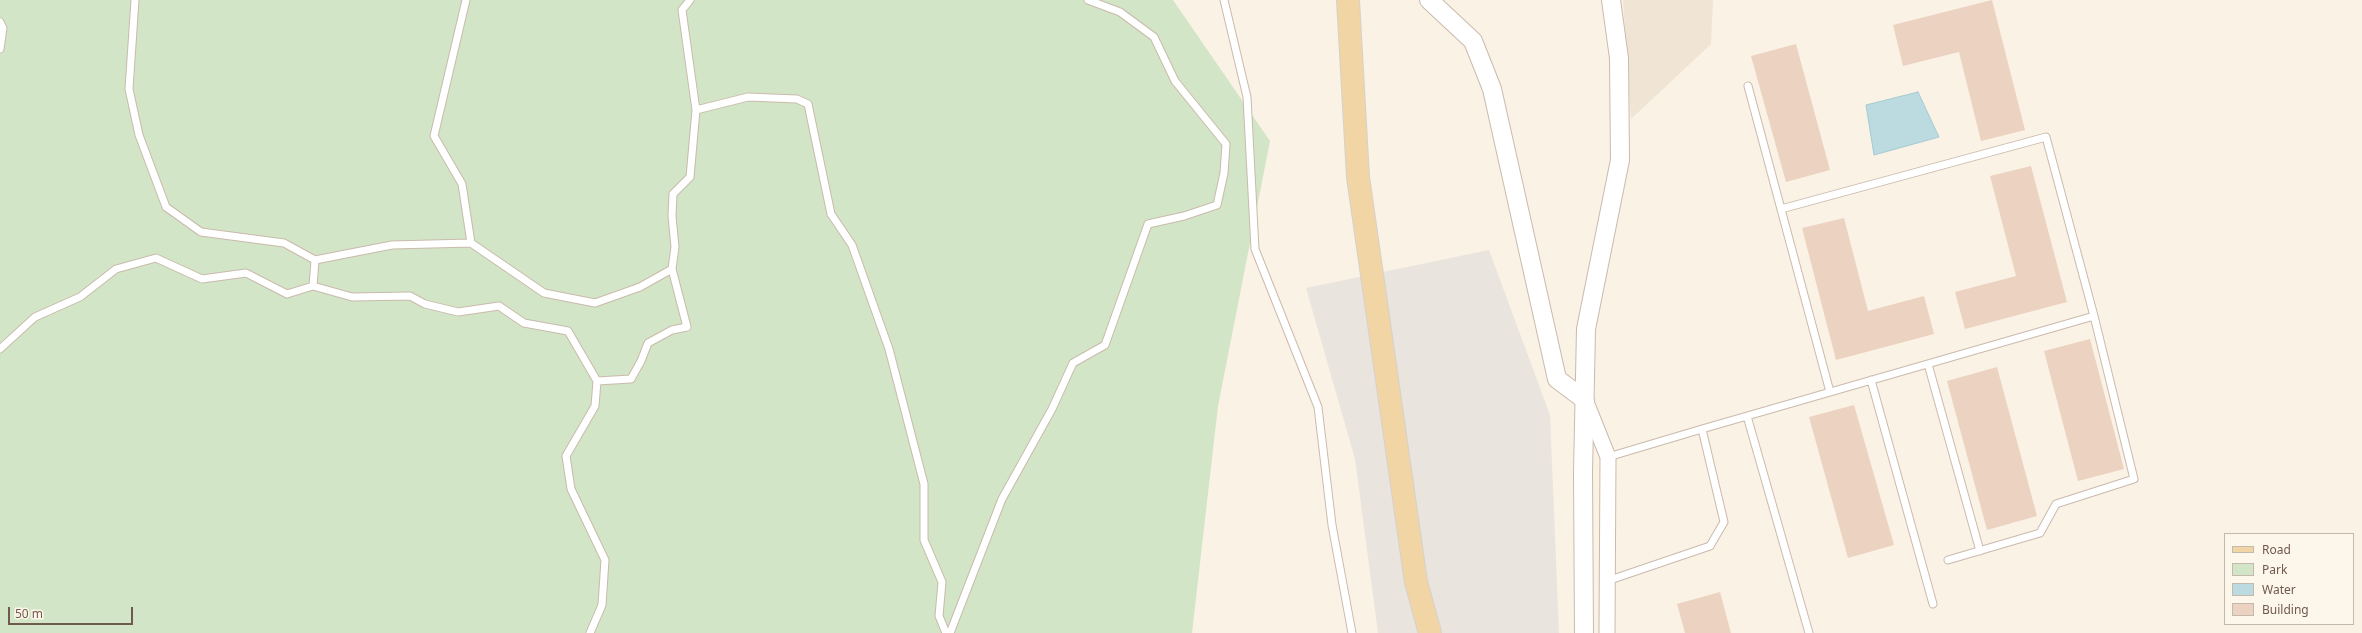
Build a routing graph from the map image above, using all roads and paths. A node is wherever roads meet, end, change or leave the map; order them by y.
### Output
1 (135, 0) edge
2 (466, 0) edge
3 (690, 0) edge
4 (1088, 0) edge
5 (1224, 0) edge
6 (1348, 0) edge
7 (1429, 0) edge
8 (1611, 0) edge
9 (0, 22) edge
10 (0, 49) edge
11 (1748, 86) dead end
12 (696, 110) junction
13 (1781, 209) junction
14 (471, 243) junction
15 (315, 260) junction
16 (672, 270) junction
17 (313, 286) junction
18 (2094, 316) junction
19 (0, 349) edge
20 (1928, 364) junction
21 (1871, 380) junction
22 (597, 381) junction
23 (1830, 392) junction
24 (1585, 400) junction
25 (1747, 416) junction
26 (1702, 429) junction
27 (1608, 457) junction
28 (1980, 551) junction
29 (1948, 560) dead end
30 (1607, 581) junction
31 (1933, 604) dead end
32 (590, 633) edge
33 (946, 633) edge
34 (950, 633) edge
35 (1352, 633) edge
36 (1430, 633) edge
37 (1584, 633) edge
38 (1607, 633) edge
39 (1809, 633) edge

1 - 15 lane
2 - 14 lane
3 - 12 lane
4 - 34 lane
5 - 35 lane
6 - 36 main road
7 - 24 street
8 - 24 street
9 - 10 lane
11 - 13 lane
12 - 16 lane
12 - 33 lane
13 - 18 lane
13 - 23 lane
14 - 15 lane
14 - 16 lane
15 - 17 lane
16 - 22 lane
17 - 19 lane
17 - 22 lane
18 - 20 lane
18 - 28 lane
20 - 21 lane
20 - 28 lane
21 - 23 lane
21 - 31 lane
22 - 32 lane
23 - 25 lane
24 - 27 street
24 - 37 street
25 - 26 lane
25 - 39 lane
26 - 27 lane
26 - 30 lane
27 - 30 street
28 - 29 lane
30 - 38 street

